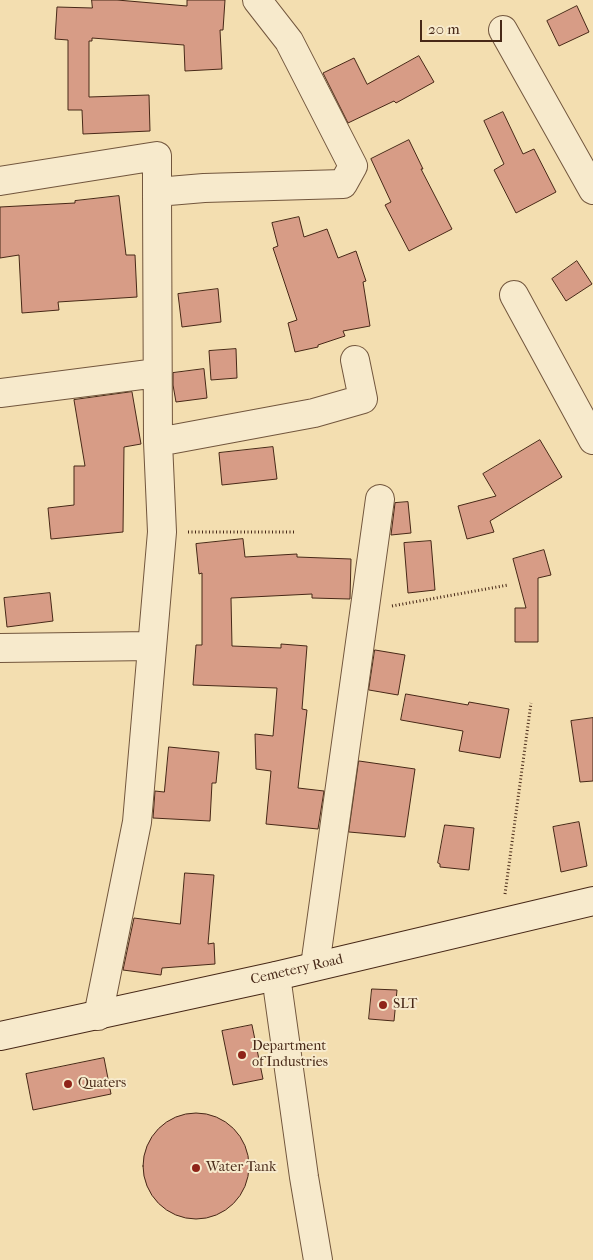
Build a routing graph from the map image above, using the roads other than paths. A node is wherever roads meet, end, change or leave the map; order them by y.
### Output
1 (257, 0) edge
2 (503, 30) dead end
3 (0, 181) edge
4 (593, 190) edge
5 (156, 192) junction
6 (514, 294) dead end
7 (355, 360) dead end
8 (157, 373) junction
9 (0, 393) edge
10 (593, 440) edge
11 (158, 442) junction
12 (380, 499) dead end
13 (151, 646) junction
14 (0, 648) edge
15 (593, 901) edge
16 (315, 966) junction
17 (276, 976) junction
18 (98, 1016) junction
19 (0, 1036) edge
20 (318, 1260) edge

1 - 5 street
2 - 4 street
3 - 5 street
5 - 8 street
6 - 10 street
7 - 11 street
8 - 9 street
8 - 11 street
11 - 13 street
12 - 16 street
13 - 14 street
13 - 18 street
15 - 16 street, Cemetery Road
16 - 17 street, Cemetery Road
17 - 18 street, Cemetery Road
17 - 20 street
18 - 19 street, Cemetery Road

